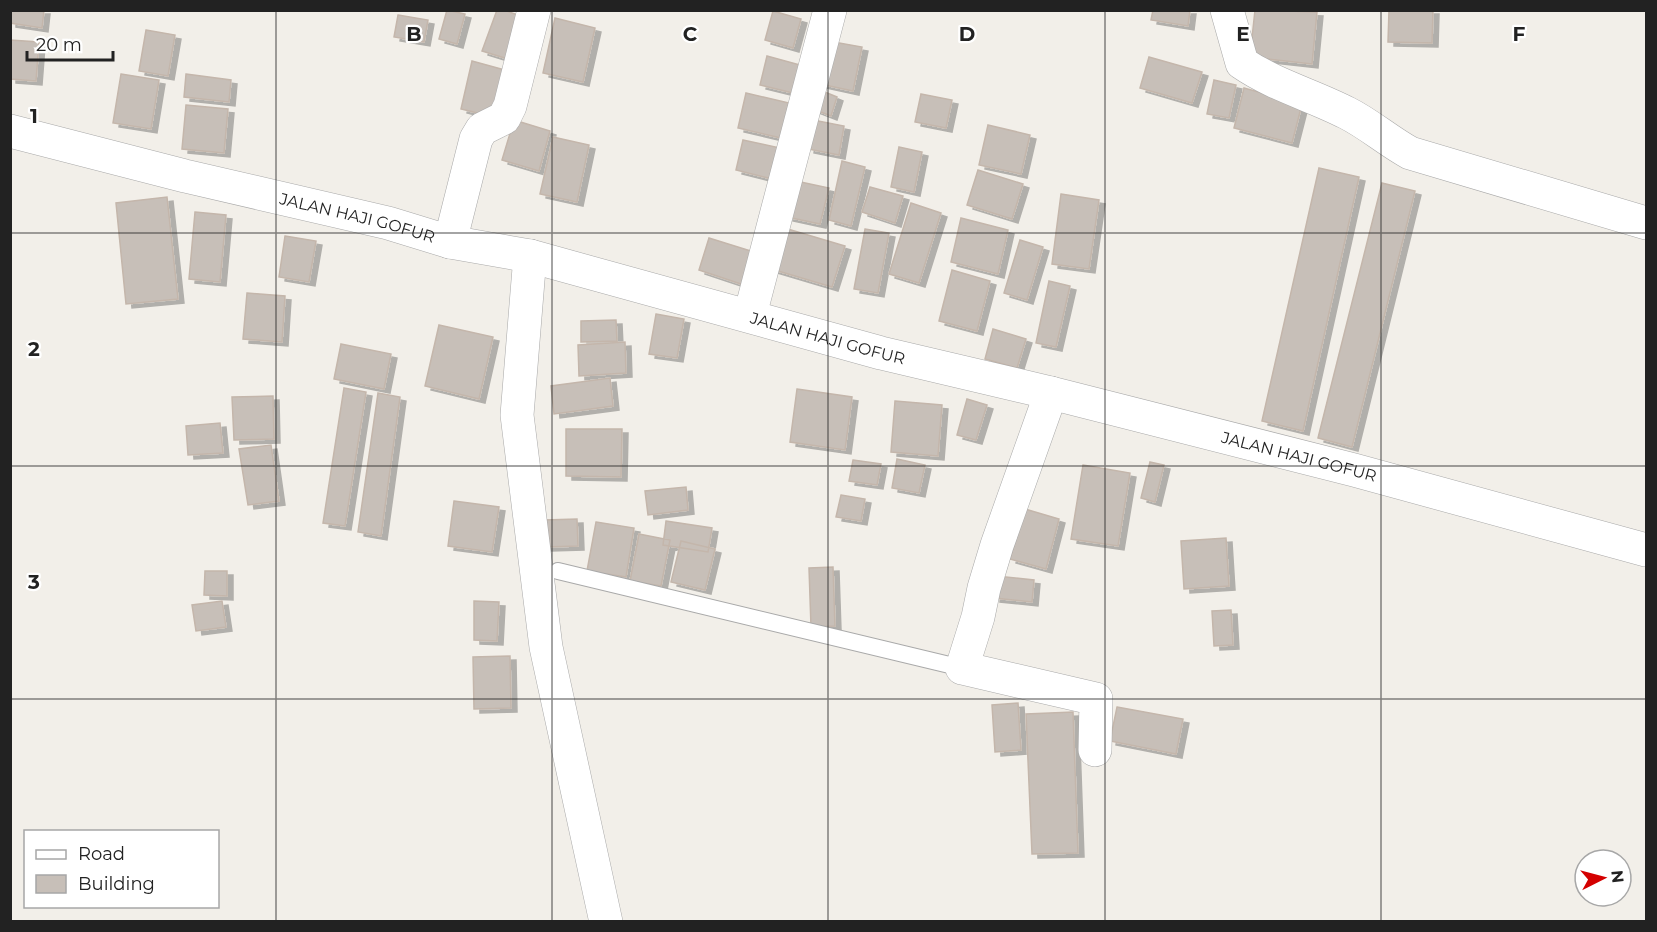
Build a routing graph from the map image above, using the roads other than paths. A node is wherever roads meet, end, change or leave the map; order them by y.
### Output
1 (534, 10) edge
2 (830, 10) edge
3 (1227, 10) edge
4 (10, 131) edge
5 (1647, 223) edge
6 (450, 242) junction
7 (530, 256) junction
8 (750, 315) junction
9 (1051, 393) junction
10 (1647, 550) edge
11 (558, 571) dead end
12 (962, 668) junction
13 (1095, 750) dead end
14 (606, 921) edge

1 - 6 street
2 - 8 street
3 - 5 street
4 - 6 street, JALAN HAJI GOFUR
6 - 7 street, JALAN HAJI GOFUR
7 - 8 street, JALAN HAJI GOFUR
7 - 14 street
8 - 9 street, JALAN HAJI GOFUR
9 - 10 street, JALAN HAJI GOFUR
9 - 12 street
11 - 12 lane
12 - 13 street

